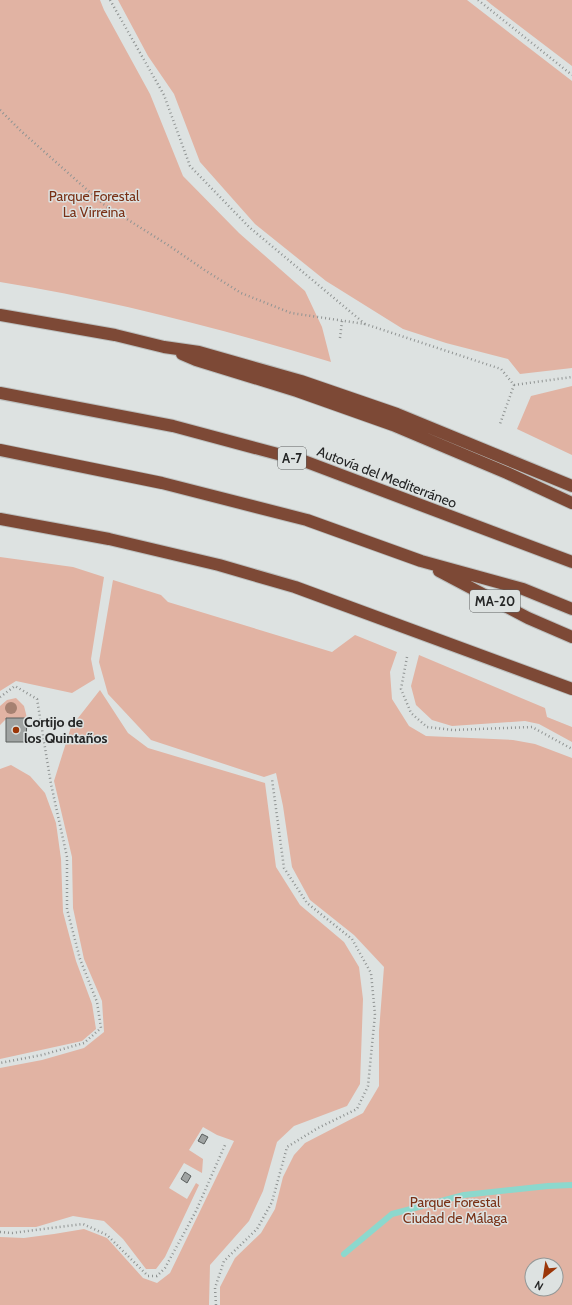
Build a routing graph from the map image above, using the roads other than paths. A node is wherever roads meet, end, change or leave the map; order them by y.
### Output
1 (0, 315) edge
2 (164, 347) junction
3 (0, 393) edge
4 (0, 450) edge
5 (572, 486) edge
6 (572, 503) edge
7 (0, 519) edge
8 (420, 561) junction
9 (572, 562) edge
10 (572, 609) edge
11 (572, 637) edge
12 (572, 689) edge

1 - 2 highway
2 - 5 highway
2 - 6 highway
3 - 9 highway, Autovía del Mediterráneo / A-7
4 - 8 highway
7 - 12 highway
8 - 10 highway
8 - 11 highway, MA-20

